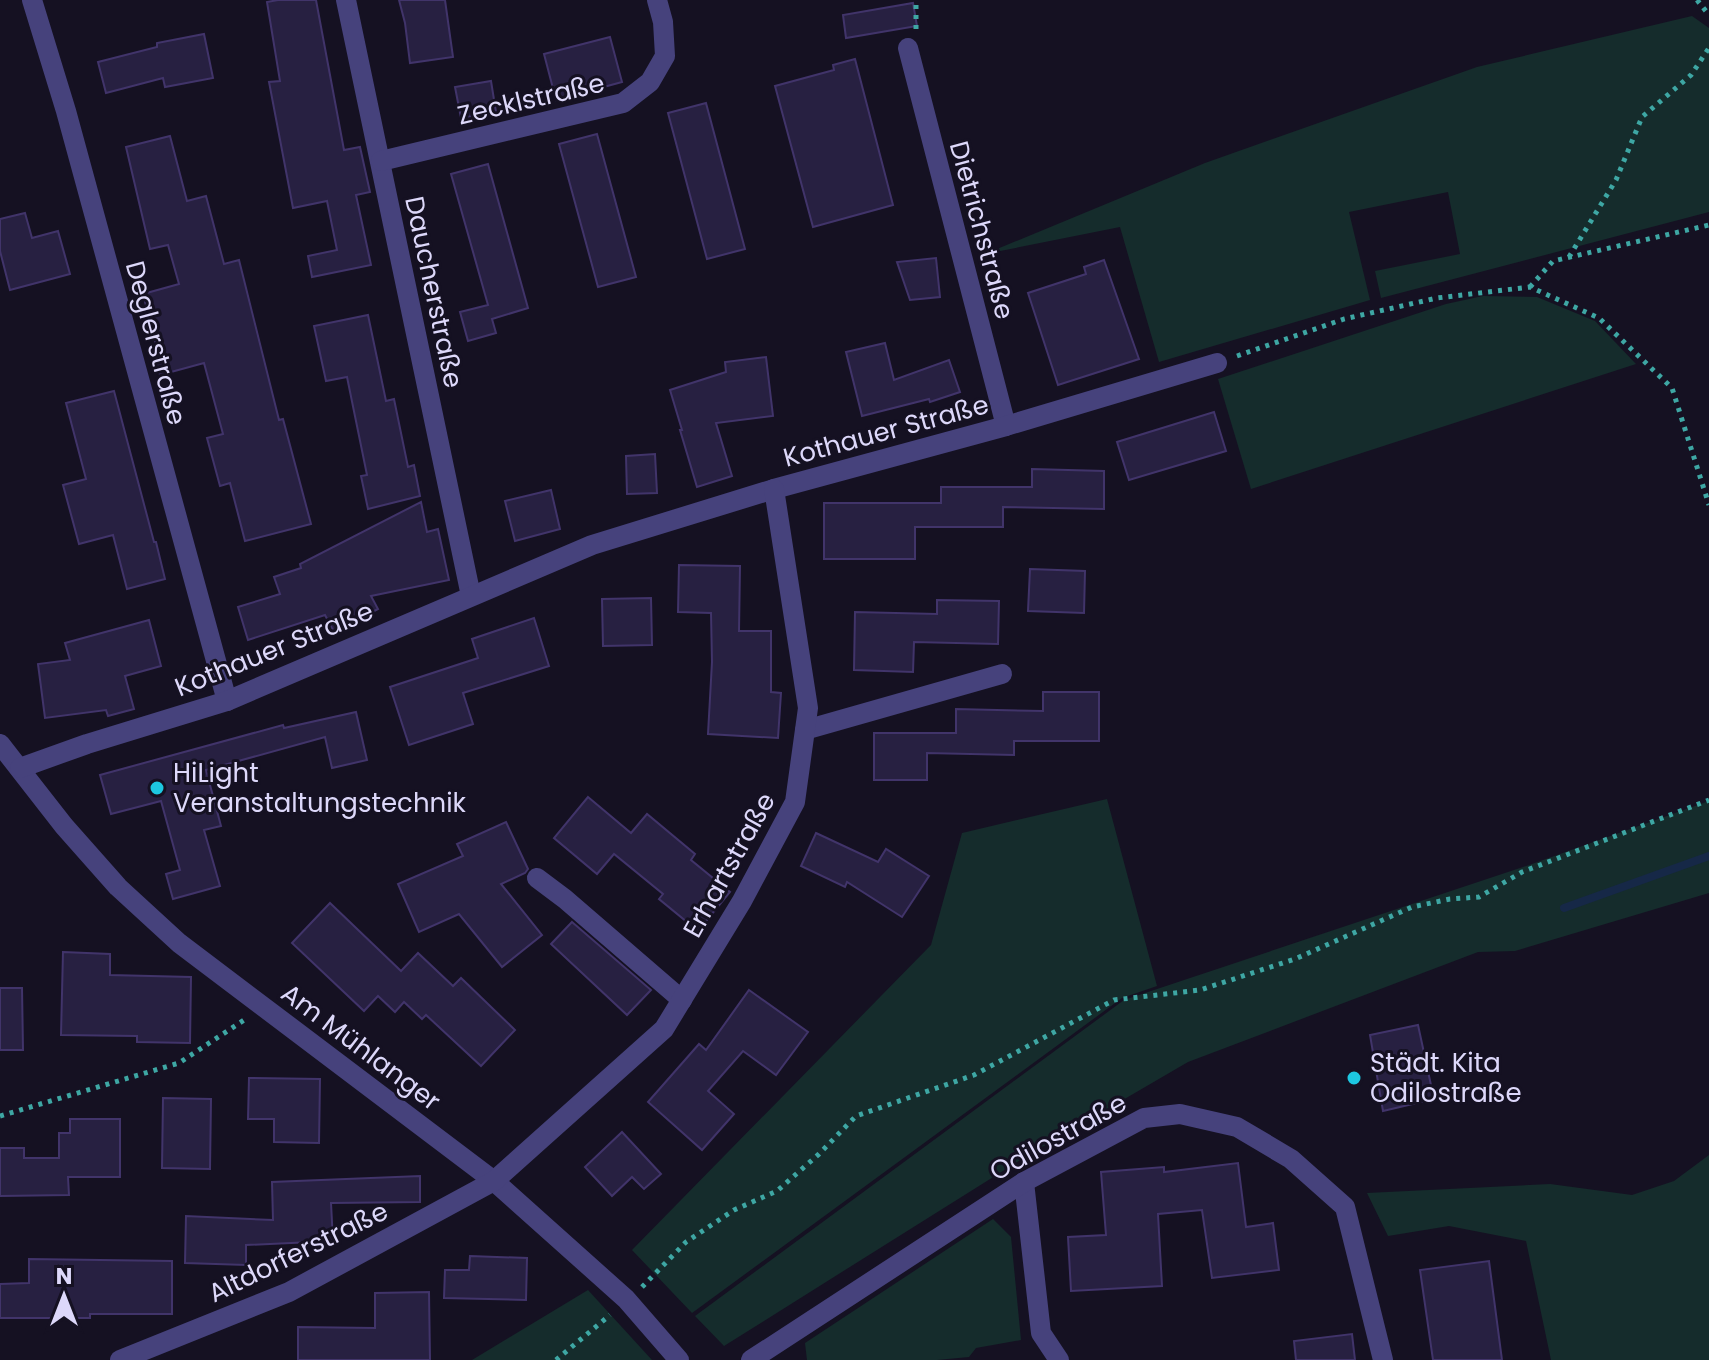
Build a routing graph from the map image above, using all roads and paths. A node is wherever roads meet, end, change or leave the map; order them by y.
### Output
1 (32, 0) edge
2 (346, 0) edge
3 (657, 0) edge
4 (1697, 0) edge
5 (1709, 15) edge
6 (908, 48) dead end
7 (1709, 48) edge
8 (381, 161) junction
9 (1709, 225) edge
10 (1569, 257) junction
11 (1530, 287) junction
12 (1217, 363) joint
13 (1006, 426) junction
14 (774, 489) junction
15 (1709, 505) edge
16 (471, 596) junction
17 (1002, 674) dead end
18 (227, 701) junction
19 (805, 730) junction
20 (0, 744) edge
21 (20, 768) junction
22 (1709, 800) edge
23 (537, 878) dead end
24 (682, 1000) junction
25 (264, 1006) junction
26 (0, 1116) edge
27 (494, 1181) junction
28 (1024, 1182) junction
29 (626, 1299) junction
30 (120, 1360) edge
31 (556, 1360) edge
32 (679, 1360) edge
33 (751, 1360) edge
34 (1059, 1360) edge
35 (1383, 1360) edge

1 - 18 street, Deglerstraße
2 - 8 street, Daucherstraße
3 - 8 street, Zecklstraße
4 - 5 path
6 - 13 street, Dietrichstraße
7 - 10 path
8 - 16 street, Daucherstraße
9 - 10 path
10 - 11 path
11 - 12 path
11 - 15 path
12 - 13 street, Kothauer Straße
13 - 14 street, Kothauer Straße
14 - 16 street, Kothauer Straße
14 - 19 street, Erhartstraße
16 - 18 street, Kothauer Straße
17 - 19 street
18 - 21 street, Kothauer Straße
19 - 24 street, Erhartstraße
20 - 21 street
21 - 25 street, Am Mühlanger
22 - 29 path
23 - 24 street
24 - 27 street, Erhartstraße
25 - 26 path
25 - 27 street, Am Mühlanger
27 - 29 street, Am Mühlanger
27 - 30 street, Altdorferstraße
28 - 33 street, Odilostraße
28 - 34 street
28 - 35 street, Odilostraße
29 - 31 path
29 - 32 street, Am Mühlanger

